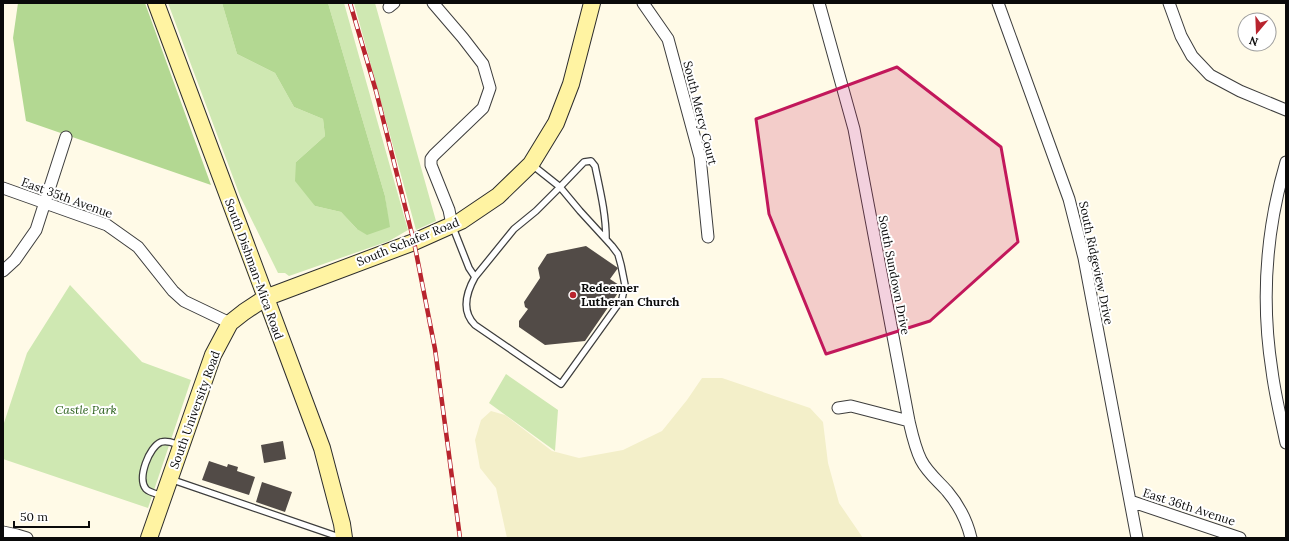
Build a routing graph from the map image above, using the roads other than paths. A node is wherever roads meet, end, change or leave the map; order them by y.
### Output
1 (156, 3) edge
2 (433, 3) edge
3 (592, 3) edge
4 (643, 3) edge
5 (819, 3) edge
6 (998, 3) edge
7 (1169, 3) edge
8 (1286, 110) edge
9 (66, 137) dead end
10 (1286, 162) edge
11 (530, 164) junction
12 (560, 187) junction
13 (3, 188) edge
14 (44, 203) junction
15 (452, 225) junction
16 (708, 237) dead end
17 (606, 239) junction
18 (3, 271) edge
19 (475, 277) junction
20 (265, 298) junction
21 (230, 323) junction
22 (838, 408) dead end
23 (909, 421) junction
24 (1286, 443) edge
25 (182, 446) junction
26 (170, 479) junction
27 (164, 496) junction
28 (1130, 501) junction
29 (3, 532) edge
30 (27, 538) edge
31 (149, 538) edge
32 (343, 538) edge
33 (971, 538) edge
34 (1137, 538) edge
35 (1240, 538) edge

1 - 20 street, South Dishman-Mica Road
2 - 15 street
3 - 11 street, South Schafer Road
4 - 16 street, South Mercy Court
5 - 23 street, South Sundown Drive
6 - 28 street, South Ridgeview Drive
7 - 8 street
9 - 14 street
10 - 24 street
11 - 12 lane
11 - 15 street, South Schafer Road
12 - 17 lane
12 - 17 lane
12 - 19 lane
13 - 14 street, East 35th Avenue
14 - 18 street
14 - 21 street, East 35th Avenue
15 - 19 lane
15 - 20 street, South Schafer Road
17 - 19 lane
20 - 21 street, South University Road
20 - 32 street, South Dishman-Mica Road
21 - 25 street, South University Road
22 - 23 street
23 - 33 street, South Sundown Drive
25 - 26 street, South University Road
25 - 27 lane
26 - 27 street, South University Road
26 - 32 lane
27 - 31 street, South University Road
28 - 34 street, South Ridgeview Drive
28 - 35 street, East 36th Avenue
29 - 30 street

